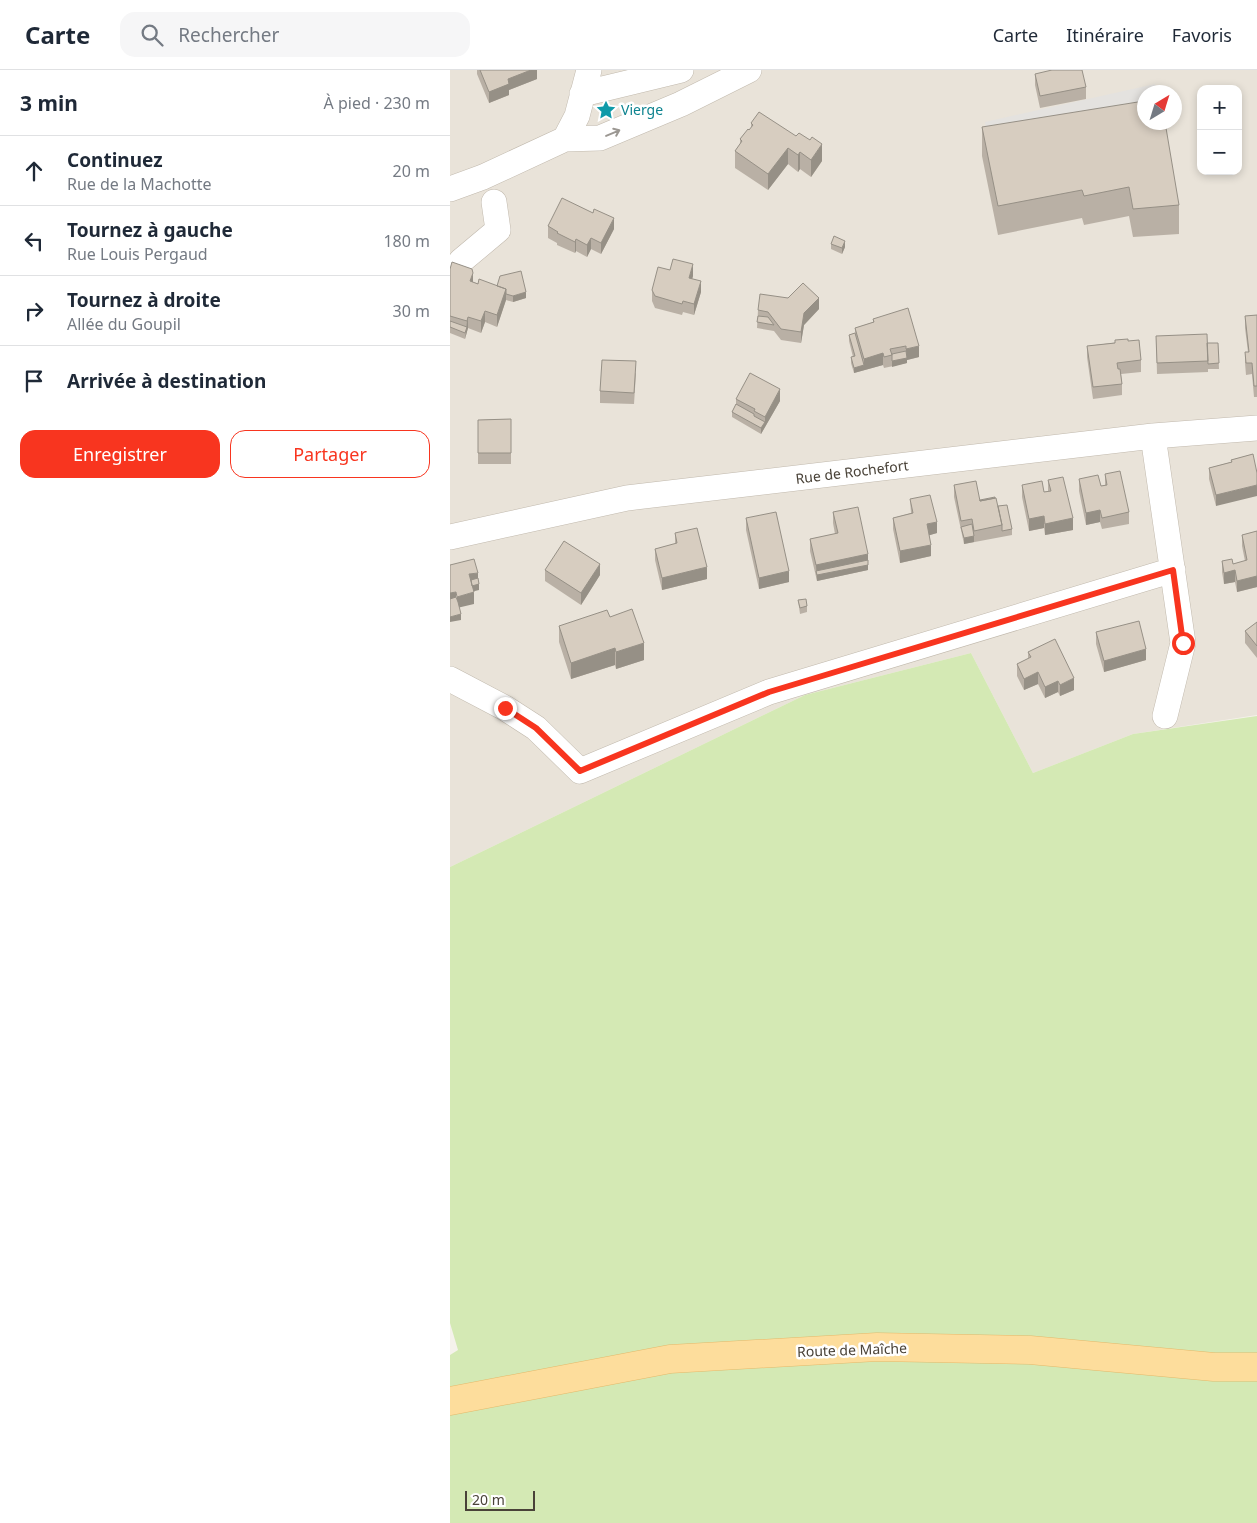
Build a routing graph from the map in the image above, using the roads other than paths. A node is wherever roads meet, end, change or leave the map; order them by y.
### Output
1 (589, 70) edge
2 (681, 70) edge
3 (749, 70) edge
4 (582, 94) junction
5 (565, 138) junction
6 (450, 189) edge
7 (494, 202) dead end
8 (462, 261) dead end
9 (1257, 428) edge
10 (1153, 436) junction
11 (450, 537) edge
12 (1173, 570) junction
13 (450, 679) edge
14 (1165, 716) dead end
15 (1257, 1367) edge
16 (450, 1400) edge

1 - 4 street
2 - 4 street
5 -> 3 street
4 - 5 street
5 - 6 street
7 - 8 street
9 - 10 street, Rue de Rochefort
10 - 11 street, Rue de Rochefort
10 - 12 street
12 - 13 street
12 - 14 street
15 - 16 main road, Route de Maîche

